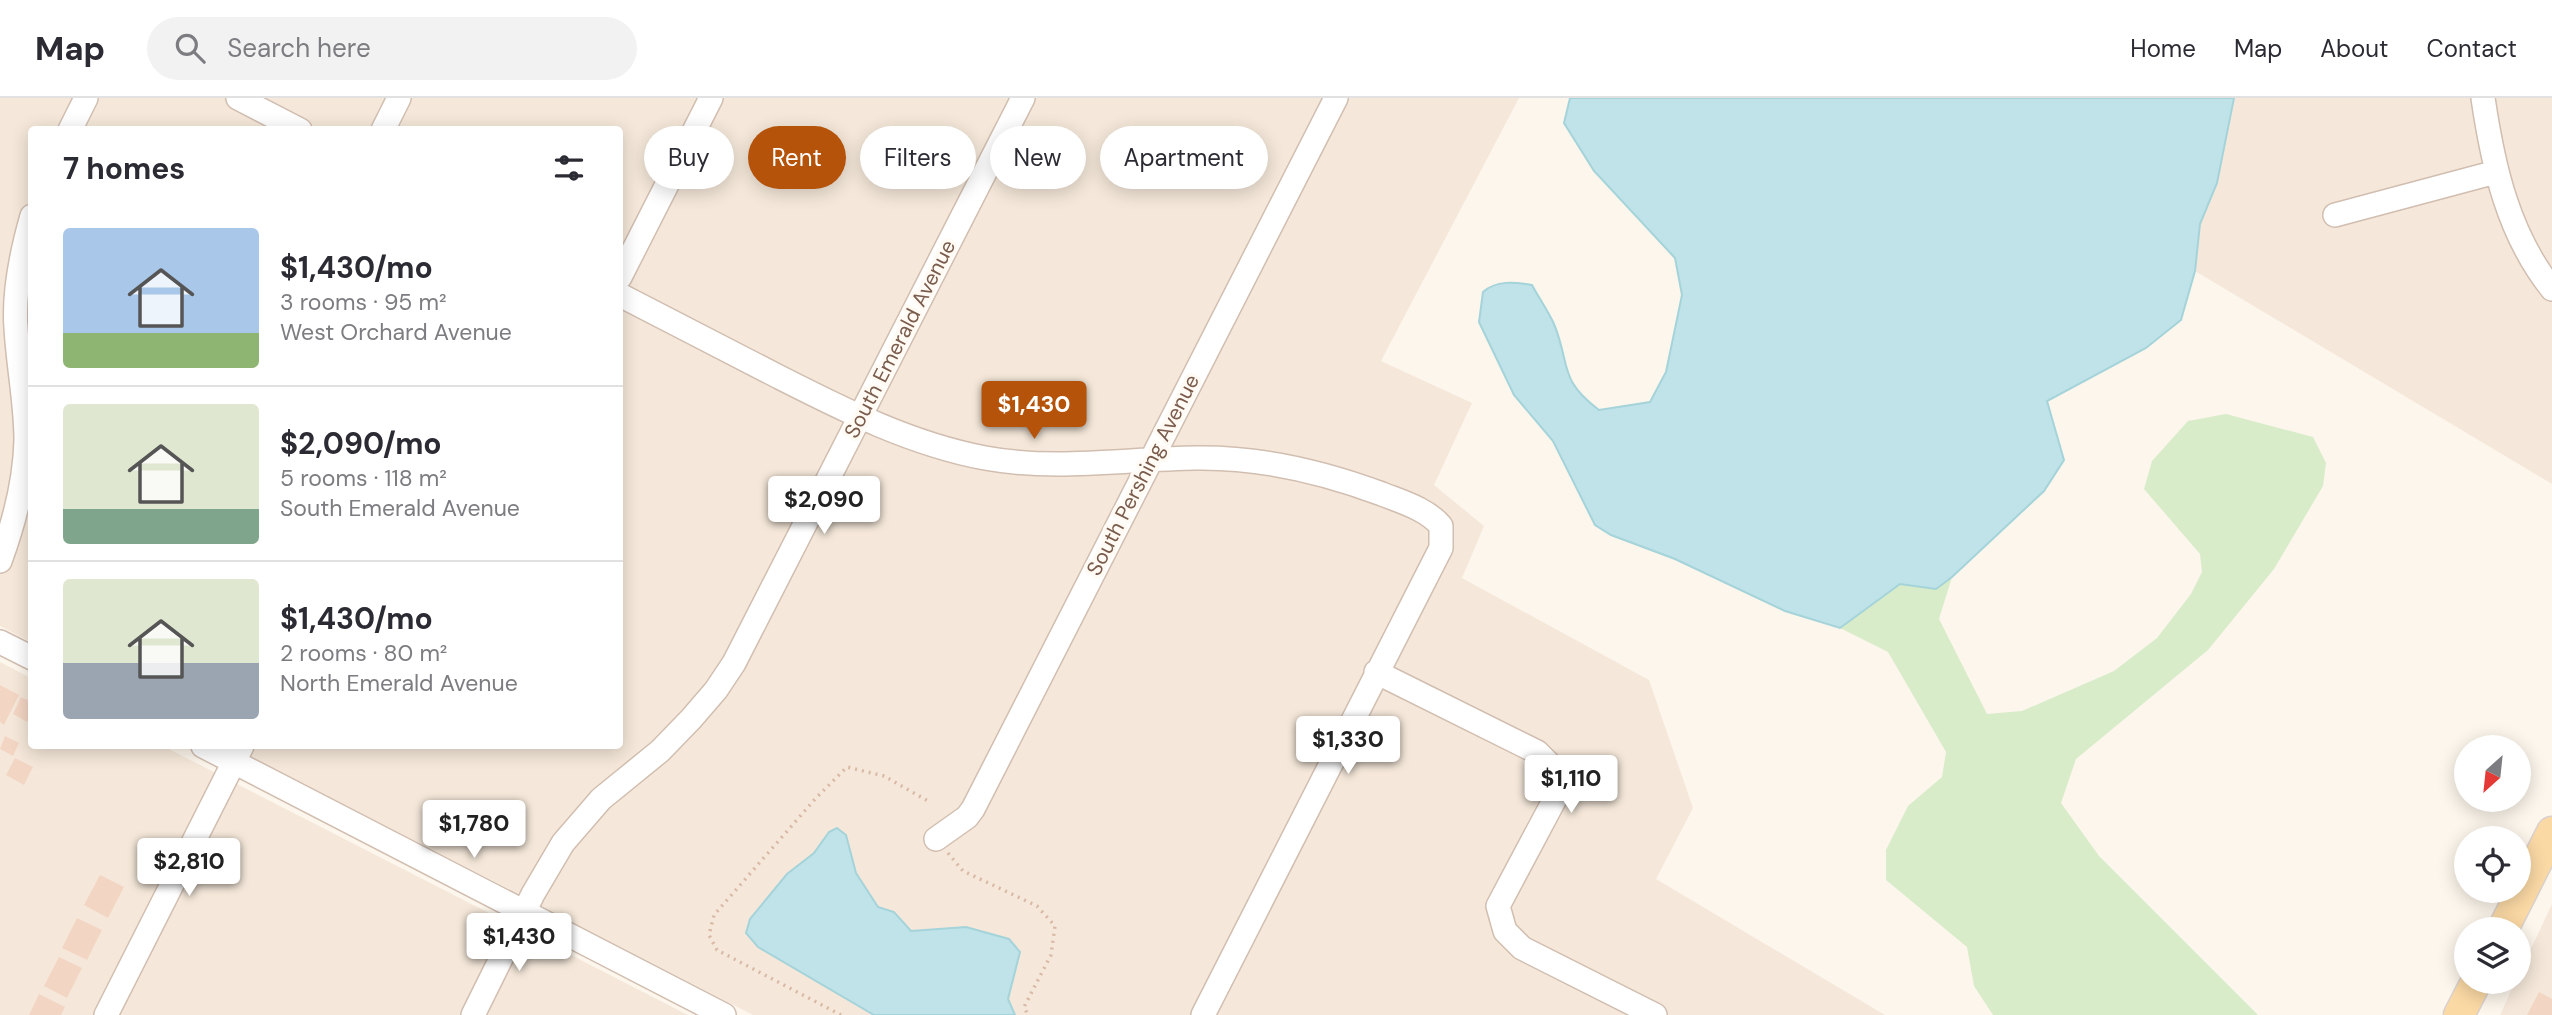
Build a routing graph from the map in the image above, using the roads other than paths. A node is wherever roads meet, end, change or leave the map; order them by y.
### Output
1 (86, 98) edge
2 (238, 98) edge
3 (399, 98) edge
4 (711, 98) edge
5 (1023, 98) edge
6 (1336, 98) edge
7 (2483, 98) edge
8 (72, 126) edge
9 (292, 126) edge
10 (385, 126) edge
11 (2496, 172) junction
12 (2335, 215) dead end
13 (28, 230) edge
14 (623, 271) edge
15 (2552, 289) edge
16 (623, 297) edge
17 (860, 418) junction
18 (1151, 460) junction
19 (0, 561) edge
20 (0, 642) edge
21 (28, 656) edge
22 (1376, 672) junction
23 (218, 749) edge
24 (238, 753) edge
25 (2552, 832) edge
26 (936, 839) road end
27 (525, 911) junction
28 (2509, 917) edge
29 (2470, 994) edge
30 (106, 1015) edge
31 (473, 1015) edge
32 (724, 1015) edge
33 (1203, 1015) edge
34 (1654, 1015) edge
35 (2459, 1015) edge

1 - 8 street
2 - 9 street
3 - 10 street
4 - 14 street
5 - 17 street, South Emerald Avenue
6 - 18 street, South Pershing Avenue
7 - 11 street
11 - 12 street
11 - 15 street
13 - 19 street
16 - 17 street
17 - 18 street
17 - 27 street, South Emerald Avenue
18 - 22 street
18 - 26 street, South Pershing Avenue
20 - 21 street
22 - 33 street
22 - 34 street
23 - 24 street
24 - 27 street
24 - 30 street
25 - 28 main road
27 - 31 street, South Emerald Avenue
27 - 32 street
29 - 35 main road

